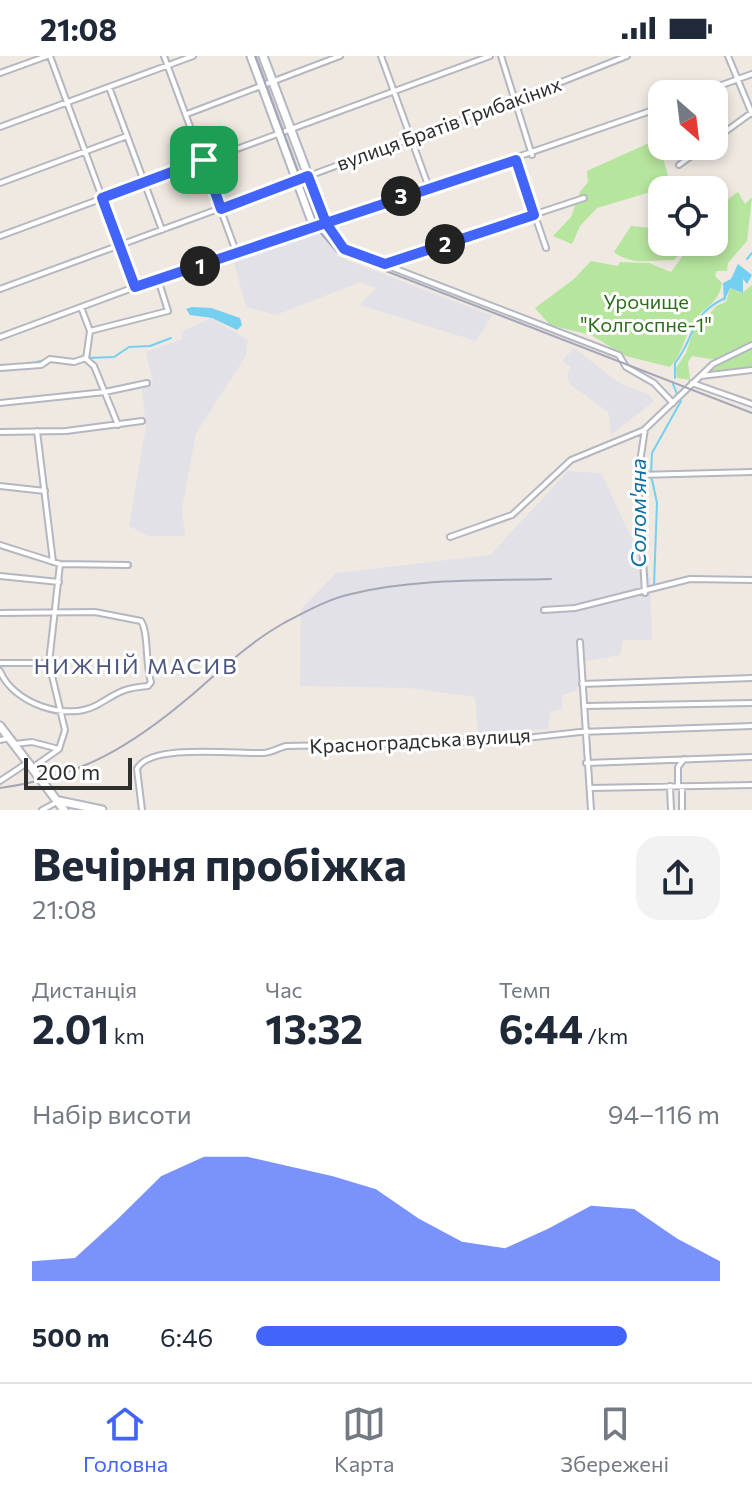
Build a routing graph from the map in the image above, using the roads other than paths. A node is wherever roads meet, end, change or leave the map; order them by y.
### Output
1 (49, 56) edge
2 (164, 56) edge
3 (193, 56) edge
4 (251, 56) edge
5 (263, 56) edge
6 (340, 56) edge
7 (381, 56) edge
8 (490, 56) edge
9 (501, 56) edge
10 (627, 56) edge
11 (728, 56) edge
12 (167, 65) junction
13 (0, 73) edge
14 (752, 74) edge
15 (736, 79) junction
16 (272, 82) junction
17 (728, 82) edge
18 (262, 86) junction
19 (109, 87) junction
20 (394, 89) junction
21 (516, 100) junction
22 (66, 103) junction
23 (648, 112) edge
24 (752, 113) edge
25 (187, 114) junction
26 (0, 127) edge
27 (290, 129) junction
28 (728, 130) edge
29 (280, 133) junction
30 (127, 136) junction
31 (411, 137) junction
32 (85, 152) junction
33 (532, 155) junction
34 (204, 160) junction
35 (516, 160) junction
36 (686, 160) edge
37 (679, 165) dead end
38 (308, 176) junction
39 (297, 181) junction
40 (144, 182) junction
41 (0, 183) edge
42 (429, 186) junction
43 (102, 198) junction
44 (584, 198) dead end
45 (221, 209) junction
46 (534, 215) junction
47 (326, 223) junction
48 (314, 227) junction
49 (162, 230) junction
50 (0, 236) edge
51 (120, 246) junction
52 (546, 248) dead end
53 (237, 254) junction
54 (385, 264) junction
55 (158, 279) junction
56 (135, 287) junction
57 (0, 289) edge
58 (81, 307) junction
59 (90, 331) junction
60 (0, 337) edge
61 (752, 345) edge
62 (86, 358) junction
63 (0, 368) edge
64 (752, 370) edge
65 (699, 376) junction
66 (147, 383) dead end
67 (692, 383) junction
68 (105, 392) junction
69 (0, 403) edge
70 (673, 403) junction
71 (752, 406) edge
72 (142, 421) dead end
73 (118, 425) junction
74 (645, 429) junction
75 (37, 431) junction
76 (0, 432) edge
77 (752, 472) edge
78 (638, 475) junction
79 (0, 486) edge
80 (45, 491) junction
81 (450, 537) dead end
82 (0, 545) edge
83 (53, 562) junction
84 (60, 564) junction
85 (128, 565) dead end
86 (0, 576) edge
87 (752, 580) edge
88 (59, 582) junction
89 (645, 593) junction
90 (544, 610) dead end
91 (0, 613) edge
92 (57, 613) junction
93 (580, 642) dead end
94 (0, 663) edge
95 (49, 663) junction
96 (0, 671) edge
97 (752, 678) edge
98 (582, 684) junction
99 (752, 703) edge
100 (586, 706) junction
101 (59, 711) junction
102 (0, 726) edge
103 (752, 726) edge
104 (586, 732) junction
105 (0, 740) edge
106 (12, 742) junction
107 (59, 749) junction
108 (752, 757) edge
109 (684, 759) junction
110 (586, 763) junction
111 (30, 766) junction
112 (0, 781) edge
113 (752, 785) edge
114 (670, 786) junction
115 (680, 786) junction
116 (590, 788) junction
117 (59, 801) junction
118 (67, 808) edge
119 (42, 810) edge
120 (102, 810) edge
121 (142, 810) edge
122 (591, 810) edge
123 (671, 810) edge
124 (682, 810) edge

1 - 13 street
1 - 22 street
2 - 12 street
3 - 12 street
4 - 18 street
5 - 16 street
6 - 16 street
7 - 20 street
8 - 20 street
9 - 21 street
10 - 21 street, вулиця Братів Грибакіних
11 - 15 street
12 - 19 street
12 - 25 street
14 - 15 street
15 - 17 street
15 - 24 street
16 - 18 street
16 - 27 street
18 - 25 street
18 - 29 street
19 - 22 street
19 - 30 street
20 - 27 street
20 - 31 street
21 - 31 street, вулиця Братів Грибакіних
21 - 33 street
22 - 26 street
22 - 32 street
23 - 33 street
24 - 28 street
25 - 34 street
27 - 29 street
27 - 38 street
29 - 34 street
29 - 39 street
30 - 32 street
30 - 40 street
31 - 38 street, вулиця Братів Грибакіних
31 - 42 street
32 - 41 street
32 - 43 street
33 - 35 street
34 - 40 street
34 - 45 street
35 - 42 street
35 - 46 street
36 - 37 street
38 - 39 street, вулиця Братів Грибакіних
38 - 47 street
39 - 45 street, вулиця Братів Грибакіних
39 - 48 street
40 - 43 street
40 - 49 street
42 - 47 street
43 - 50 street
43 - 51 street
44 - 46 street
45 - 49 street, вулиця Братів Грибакіних
45 - 53 street
46 - 52 street
46 - 54 street
47 - 48 street
47 - 54 street
48 - 53 street
49 - 51 street, вулиця Братів Грибакіних
51 - 56 street
51 - 57 street, вулиця Братів Грибакіних
53 - 55 street
54 - 70 street
55 - 56 street
55 - 59 street
56 - 58 street
58 - 59 street
58 - 60 street
59 - 62 street
61 - 65 street
62 - 63 street
62 - 68 street
64 - 65 street
65 - 67 street
66 - 68 street
67 - 70 street
67 - 71 street
68 - 69 street
68 - 73 street
70 - 74 street
72 - 73 street
73 - 75 street
74 - 78 street
74 - 81 street
75 - 76 street
75 - 80 street
77 - 78 street
78 - 89 street
79 - 80 street
80 - 83 street
82 - 83 street
83 - 84 street
84 - 85 street
84 - 88 street
86 - 88 street
87 - 89 street
88 - 92 street
89 - 90 street
91 - 92 street
92 - 95 street
92 - 101 street
93 - 98 street
94 - 95 street
95 - 101 street
96 - 101 street
97 - 98 street
98 - 100 street
99 - 100 street
100 - 104 street
101 - 107 street
102 - 106 street
103 - 104 street, Красноградська вулиця
104 - 110 street
104 - 121 street, Красноградська вулиця
105 - 106 street
106 - 107 street
106 - 111 street
107 - 111 street
108 - 109 street
109 - 110 street
109 - 115 street
110 - 116 street
111 - 112 street
111 - 117 street
113 - 115 street
114 - 115 street
114 - 116 street
114 - 123 street
115 - 124 street
116 - 122 street
117 - 118 street
117 - 119 street
118 - 120 street

